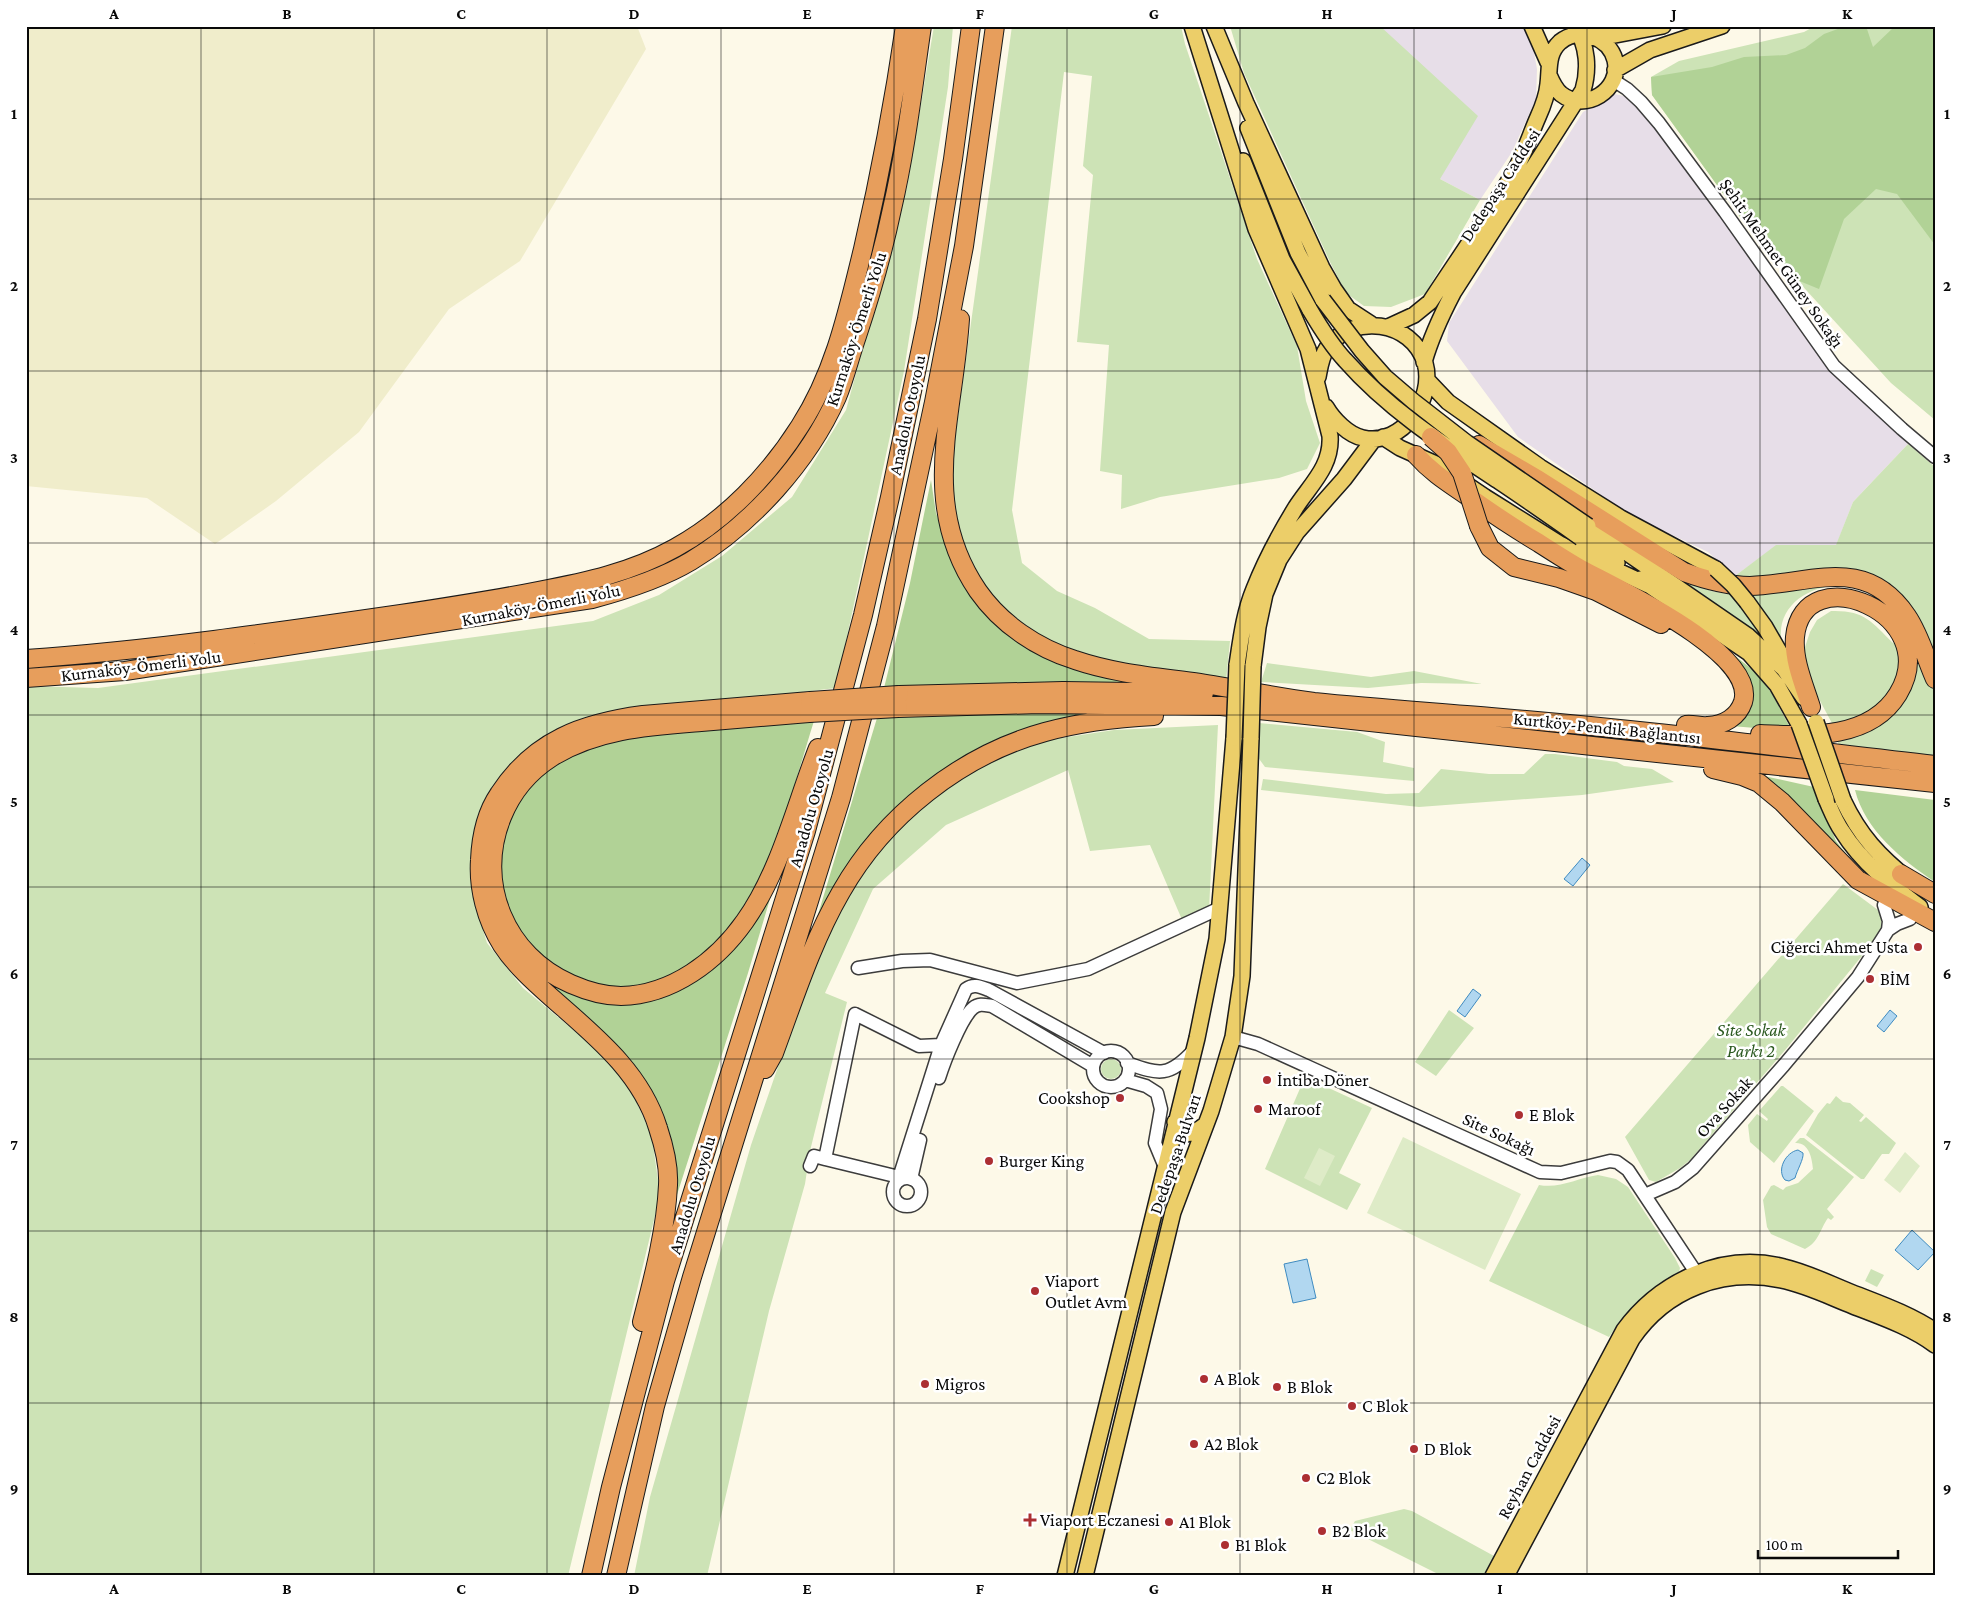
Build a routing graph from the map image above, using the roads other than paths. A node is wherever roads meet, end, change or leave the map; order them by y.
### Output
1 (905, 26) edge
2 (922, 26) edge
3 (971, 26) edge
4 (995, 26) edge
5 (1192, 26) edge
6 (1213, 26) edge
7 (1532, 26) edge
8 (1663, 26) edge
9 (1722, 26) edge
10 (1583, 32) edge
11 (1199, 50) junction
12 (1548, 68) junction
13 (1614, 75) junction
14 (1576, 101) junction
15 (964, 246) junction
16 (1371, 324) junction
17 (1388, 327) junction
18 (1424, 362) junction
19 (1318, 381) junction
20 (1428, 381) junction
21 (1321, 398) junction
22 (1436, 418) joint
23 (1432, 437) junction
24 (1378, 438) junction
25 (1416, 455) junction
26 (1935, 456) edge
27 (1588, 527) junction
28 (1648, 585) junction
29 (26, 659) edge
30 (847, 674) junction
31 (26, 678) edge
32 (1935, 679) edge
33 (1745, 692) junction
34 (1279, 696) junction
35 (898, 701) junction
36 (809, 707) junction
37 (1282, 714) junction
38 (1813, 715) junction
39 (1633, 729) junction
40 (1688, 736) junction
41 (1645, 752) junction
42 (1935, 766) edge
43 (1887, 777) junction
44 (1935, 783) edge
45 (1935, 793) edge
46 (1806, 827) junction
47 (1901, 874) junction
48 (1935, 894) edge
49 (1935, 900) edge
50 (1884, 905) junction
51 (1220, 908) junction
52 (1935, 918) edge
53 (1910, 920) junction
54 (1935, 922) edge
55 (1888, 930) junction
56 (1935, 934) edge
57 (1217, 938) junction
58 (1243, 949) junction
59 (858, 968) dead end
60 (980, 986) junction
61 (964, 997) junction
62 (977, 1006) junction
63 (1233, 1037) junction
64 (941, 1045) junction
65 (1194, 1050) junction
66 (1104, 1053) junction
67 (1127, 1063) junction
68 (1093, 1066) junction
69 (1125, 1080) junction
70 (741, 1114) junction
71 (1176, 1122) junction
72 (1205, 1125) junction
73 (825, 1159) junction
74 (810, 1166) dead end
75 (1165, 1167) junction
76 (903, 1179) junction
77 (1645, 1195) junction
78 (1700, 1278) junction
79 (1882, 1311) junction
80 (1935, 1331) edge
81 (1935, 1345) edge
82 (1604, 1378) junction
83 (611, 1487) junction
84 (591, 1576) edge
85 (616, 1576) edge
86 (1065, 1576) edge
87 (1086, 1576) edge
88 (1493, 1576) edge
89 (1506, 1576) edge

1 - 29 highway, Kurnaköy-Ömerli Yolu
2 - 31 highway, Kurnaköy-Ömerli Yolu
3 - 30 highway, Anadolu Otoyolu
4 - 15 highway, Anadolu Otoyolu
5 - 11 main road
6 - 16 main road
6 - 22 main road, bridge
7 - 12 main road
8 - 10 main road
9 - 13 main road
10 - 12 main road
10 - 13 main road
10 - 14 main road, Dedepaşa Caddesi
11 - 19 main road
11 - 23 main road, bridge
12 - 14 main road
12 - 17 main road, Dedepaşa Caddesi
13 - 14 main road
13 - 26 street, Şehit Mehmet Güney Sokağı
14 - 18 main road, Dedepaşa Caddesi
15 - 34 highway
15 - 70 highway, Anadolu Otoyolu
16 - 17 main road
16 - 19 main road
17 - 18 main road
18 - 20 main road
19 - 21 main road
20 - 24 main road
20 - 38 main road, bridge
21 - 24 main road
21 - 51 main road, Dedepaşa Bulvarı, bridge
22 - 27 highway, bridge
23 - 27 main road, bridge
23 - 33 highway, bridge
24 - 25 main road
24 - 58 main road, Dedepaşa Bulvarı, bridge
25 - 28 main road
25 - 33 highway
27 - 28 main road
27 - 32 highway
27 - 38 main road
28 - 52 main road, bridge
30 - 36 highway
30 - 83 highway, Anadolu Otoyolu
33 - 39 highway
34 - 35 highway
34 - 39 highway, Kurtköy-Pendik Bağlantısı
35 - 36 highway, bridge
35 - 37 highway
36 - 83 highway
37 - 41 highway, Kurtköy-Pendik Bağlantısı
37 - 70 highway
38 - 40 highway
38 - 47 main road, bridge
39 - 40 highway, Kurtköy-Pendik Bağlantısı
40 - 42 highway, Kurtköy-Pendik Bağlantısı
41 - 43 highway, Kurtköy-Pendik Bağlantısı
41 - 46 highway
43 - 44 highway, Kurtköy-Pendik Bağlantısı
43 - 45 highway
46 - 50 highway
46 - 54 highway
47 - 48 highway
47 - 49 main road
50 - 53 highway
50 - 55 street
51 - 57 main road, Dedepaşa Bulvarı
51 - 59 street
53 - 55 street
53 - 56 highway
55 - 77 street, Ova Sokak
57 - 58 main road
57 - 65 main road, Dedepaşa Bulvarı
58 - 63 main road, Dedepaşa Bulvarı
60 - 61 street
60 - 62 street
60 - 66 street
61 - 62 street
61 - 64 street
62 - 68 street
62 - 76 street
63 - 72 main road, Dedepaşa Bulvarı
63 - 77 street, Site Sokağı
64 - 73 street
64 - 76 street
65 - 67 street
65 - 71 main road, Dedepaşa Bulvarı
66 - 67 street
66 - 68 street
67 - 69 street
68 - 69 street
69 - 75 street
70 - 85 highway, Anadolu Otoyolu
71 - 72 main road
71 - 75 main road, Dedepaşa Bulvarı
72 - 87 main road, Dedepaşa Bulvarı
73 - 74 street
73 - 76 street
75 - 86 main road, Dedepaşa Bulvarı
77 - 78 street, Site Sokağı
78 - 79 main road, Reyhan Caddesi
78 - 82 main road, Reyhan Caddesi
79 - 80 main road, Reyhan Caddesi
79 - 81 main road, Reyhan Caddesi
82 - 88 main road, Reyhan Caddesi
82 - 89 main road, Reyhan Caddesi
83 - 84 highway, Anadolu Otoyolu

